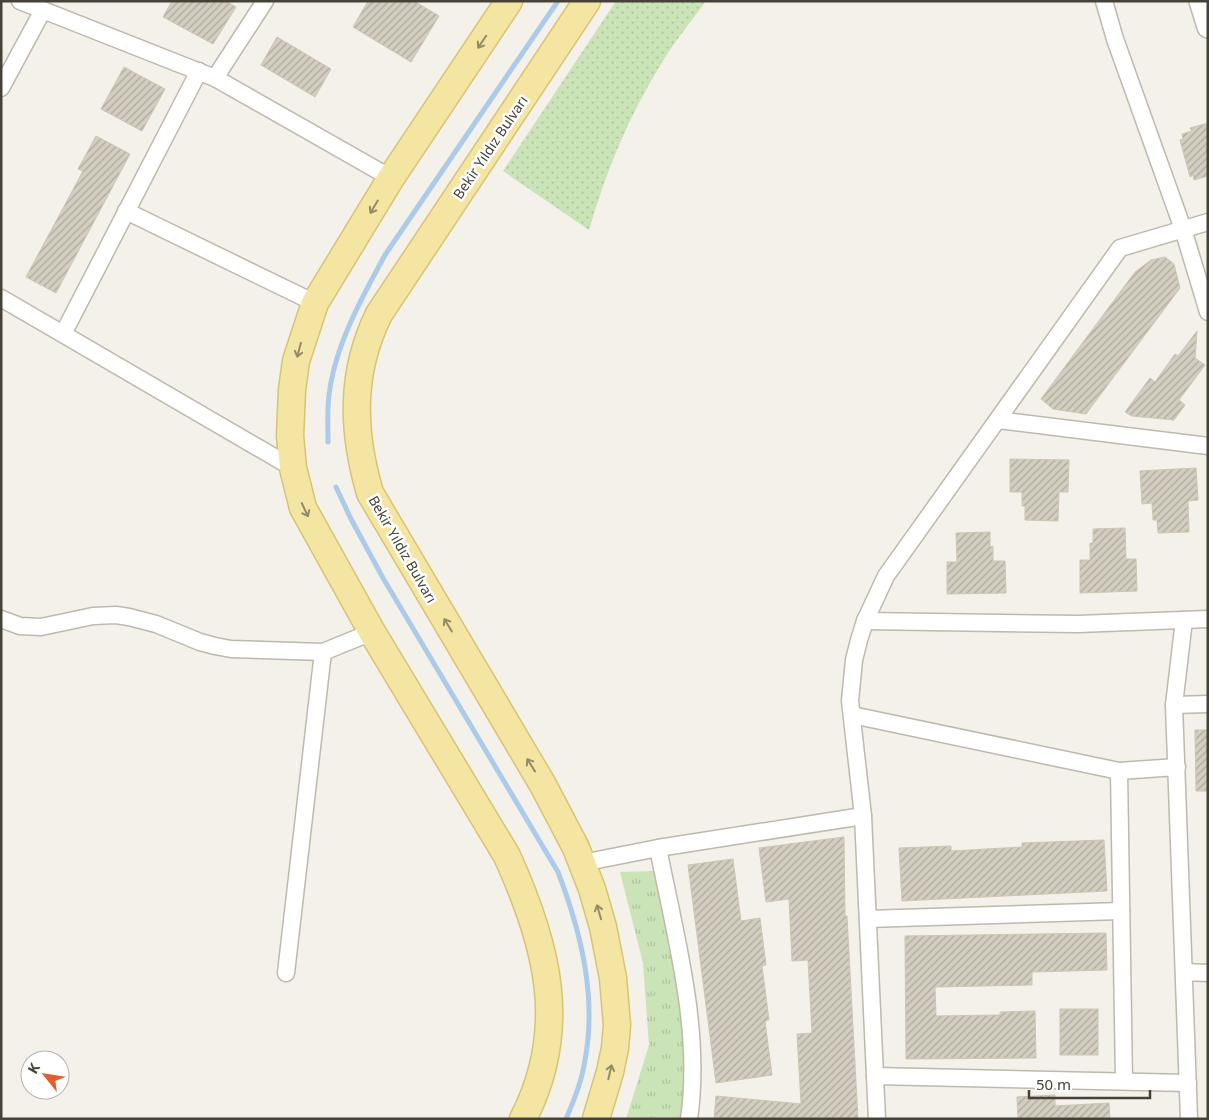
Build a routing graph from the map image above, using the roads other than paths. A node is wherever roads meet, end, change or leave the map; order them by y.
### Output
1 (20, 1) edge
2 (265, 1) edge
3 (509, 1) edge
4 (587, 1) edge
5 (1104, 1) edge
6 (1200, 1) edge
7 (51, 8) edge
8 (1208, 26) edge
9 (199, 71) junction
10 (215, 78) junction
11 (1, 88) edge
12 (391, 178) junction
13 (126, 212) junction
14 (1208, 222) edge
15 (1183, 229) junction
16 (1, 298) edge
17 (315, 303) junction
18 (1208, 312) edge
19 (63, 334) junction
20 (998, 420) junction
21 (1208, 446) edge
22 (293, 468) junction
23 (1, 619) edge
24 (1208, 619) edge
25 (1184, 620) junction
26 (865, 621) junction
27 (372, 632) junction
28 (323, 652) junction
29 (1208, 704) edge
30 (1174, 705) junction
31 (852, 715) junction
32 (1177, 767) junction
33 (1119, 771) junction
34 (863, 816) junction
35 (658, 848) junction
36 (582, 863) junction
37 (1121, 911) junction
38 (868, 918) junction
39 (1184, 972) junction
40 (286, 973) dead end
41 (1208, 973) edge
42 (875, 1076) junction
43 (1124, 1082) junction
44 (1188, 1083) junction
45 (523, 1119) edge
46 (596, 1119) edge
47 (689, 1119) edge
48 (877, 1119) edge
49 (1189, 1119) edge

1 - 7 street
2 - 10 street
3 -> 12 main road
36 -> 4 main road, Bekir Yıldız Bulvarı
5 - 15 street
6 - 8 street
7 - 9 street
7 - 11 street
9 - 10 street
9 - 13 street
10 - 12 street
12 -> 17 main road
13 - 17 street
13 - 19 street
14 - 15 street
15 - 18 street
15 - 20 street
16 - 19 street
17 -> 22 main road
19 - 22 street
20 - 21 street
20 - 26 street
22 -> 27 main road
23 - 28 street
24 - 25 street
25 - 26 street
25 - 30 street
26 - 31 street
27 - 28 street
27 - 45 main road
28 - 40 street
29 - 30 street
30 - 32 street
31 - 33 street
31 - 34 street
32 - 33 street
32 - 39 street
33 - 37 street
34 - 35 street
34 - 38 street
35 - 36 street
35 - 47 street
46 -> 36 main road, Bekir Yıldız Bulvarı
37 - 38 street
37 - 43 street
38 - 42 street
39 - 41 street
39 - 44 street
42 - 43 street
42 - 48 street
43 - 44 street
44 - 49 street

